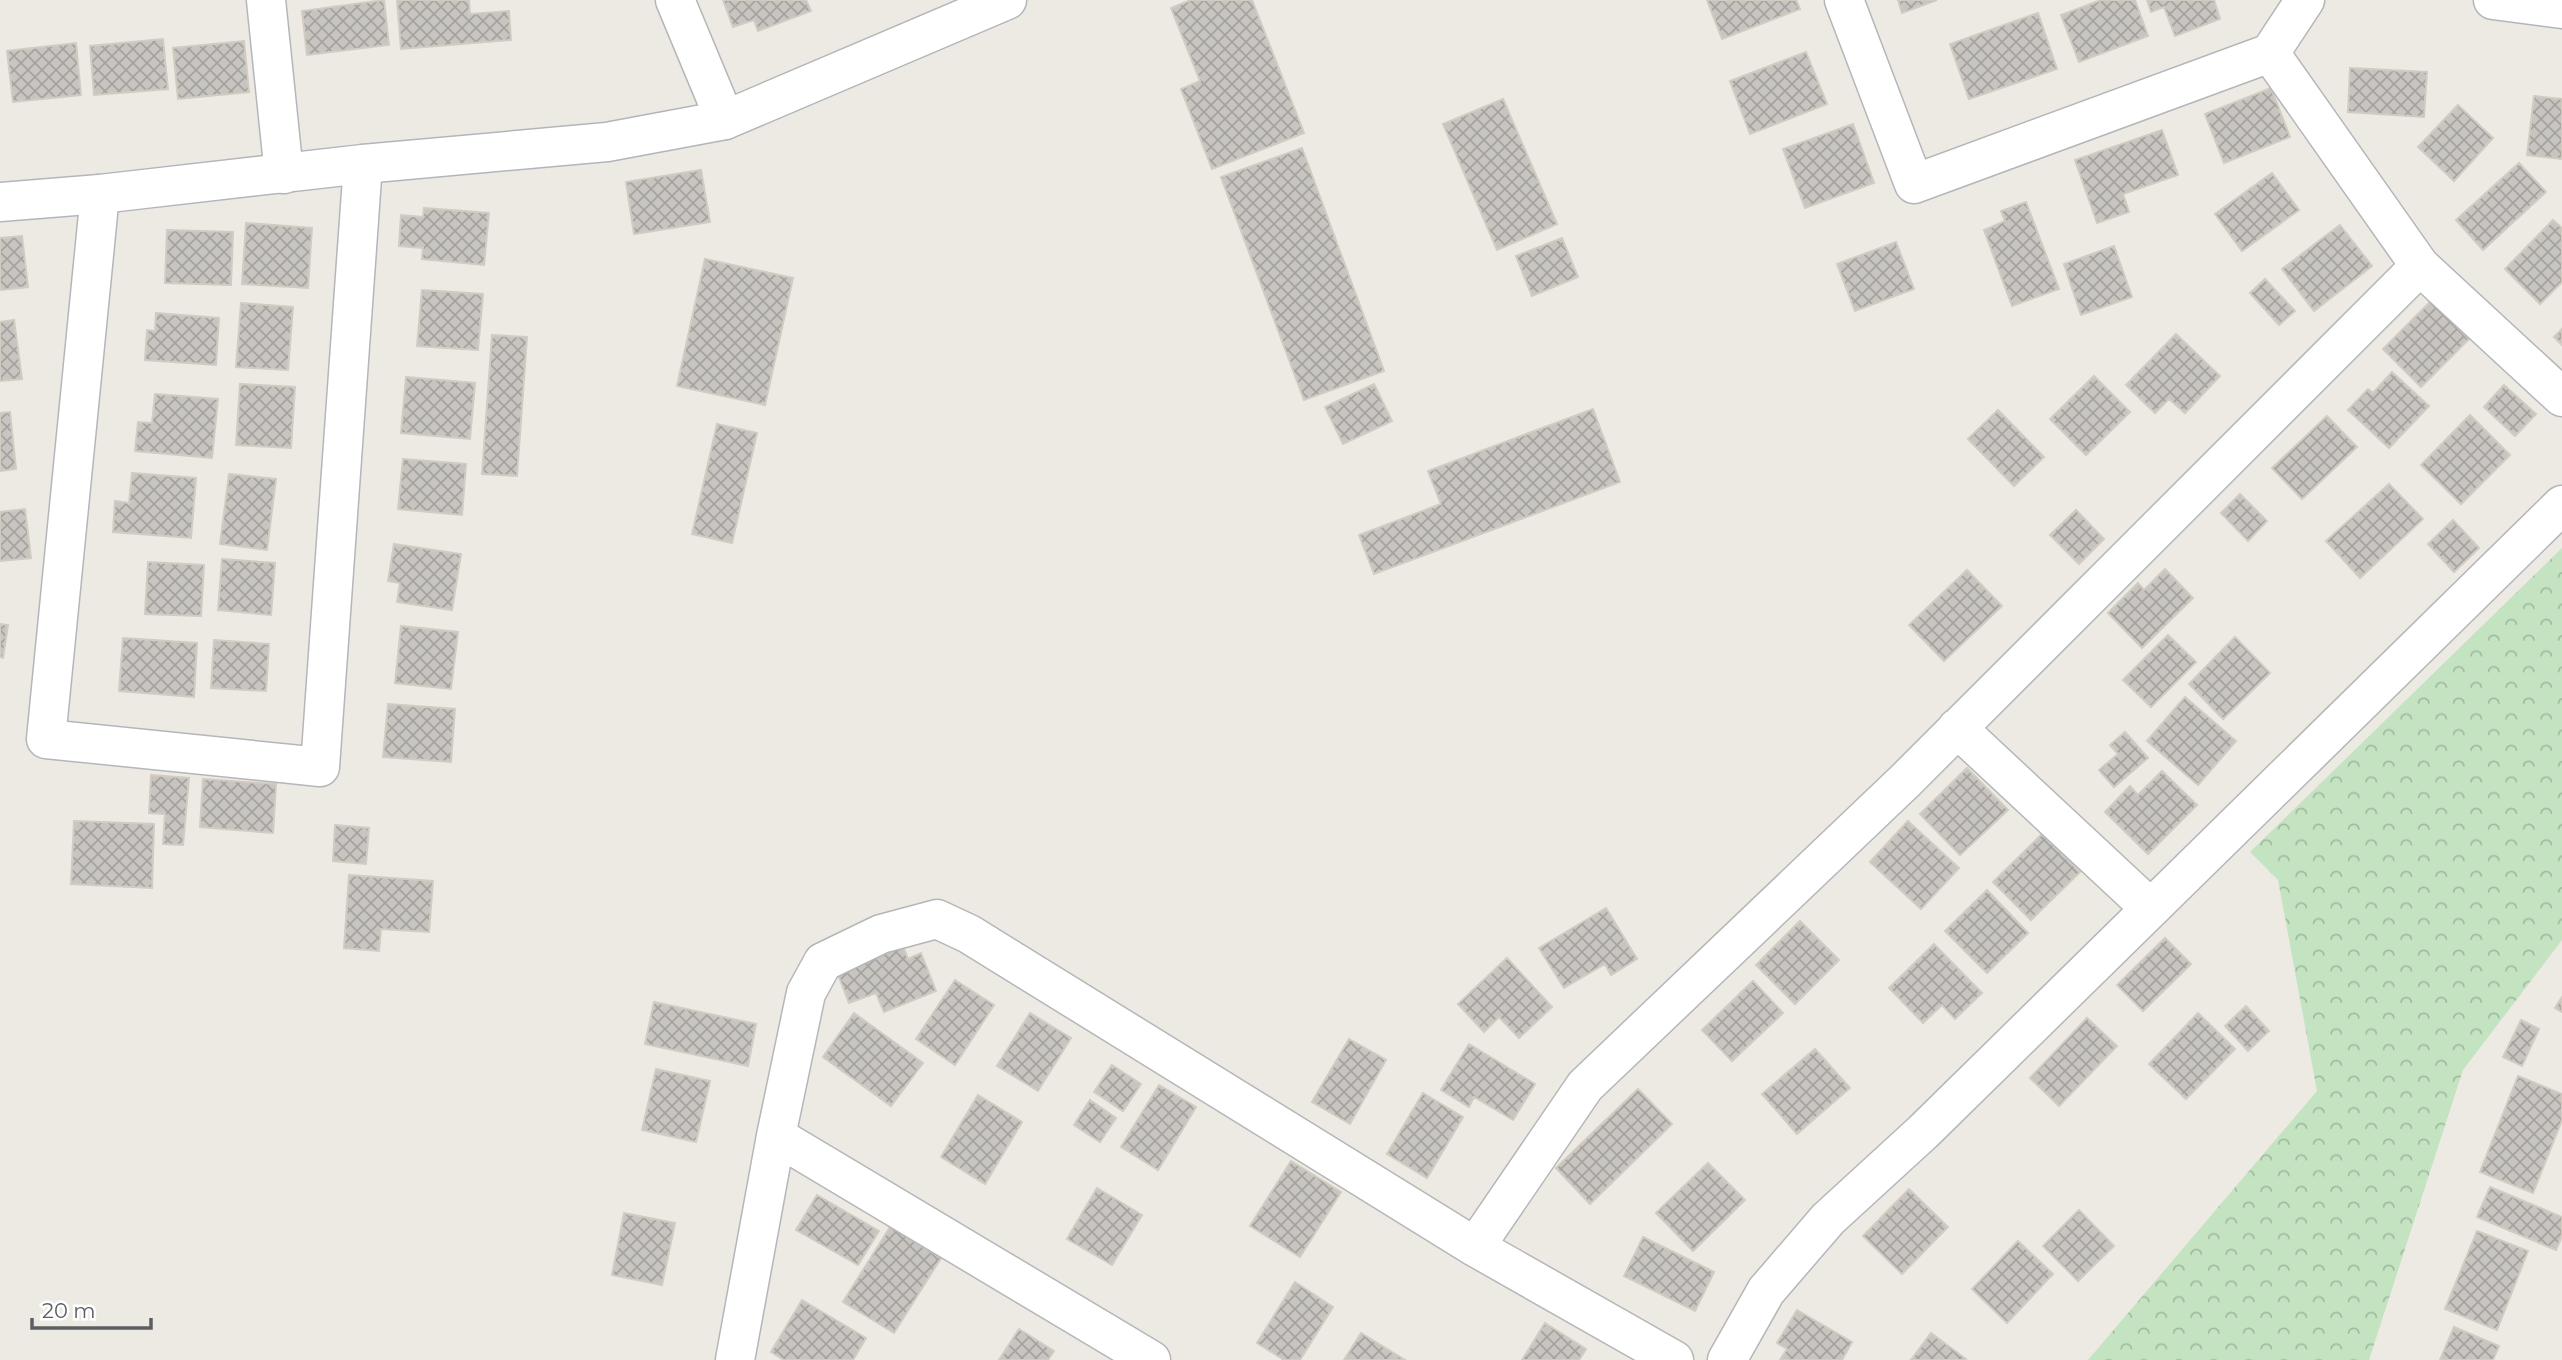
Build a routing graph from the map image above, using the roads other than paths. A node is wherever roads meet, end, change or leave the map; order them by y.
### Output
1 (265, 0) edge
2 (675, 0) edge
3 (1844, 0) edge
4 (2305, 0) edge
5 (2493, 0) edge
6 (991, 3) edge
7 (2562, 9) edge
8 (2270, 53) junction
9 (725, 120) junction
10 (363, 164) junction
11 (284, 174) junction
12 (100, 194) junction
13 (0, 202) edge
14 (2420, 266) junction
15 (2562, 397) edge
16 (2562, 505) edge
17 (1957, 728) junction
18 (2149, 908) junction
19 (776, 1136) junction
20 (1475, 1247) junction
21 (735, 1360) edge
22 (1151, 1360) edge
23 (1674, 1360) edge
24 (1727, 1360) edge

1 - 11 street
2 - 9 street
3 - 8 street
4 - 8 street
5 - 7 street
6 - 9 street
8 - 14 street
9 - 10 street
10 - 11 street
10 - 12 street
11 - 12 street
12 - 13 street
14 - 15 street
14 - 17 street
16 - 18 street
17 - 18 street
17 - 20 street
18 - 24 street
19 - 20 street
19 - 21 street
19 - 22 street
20 - 23 street

